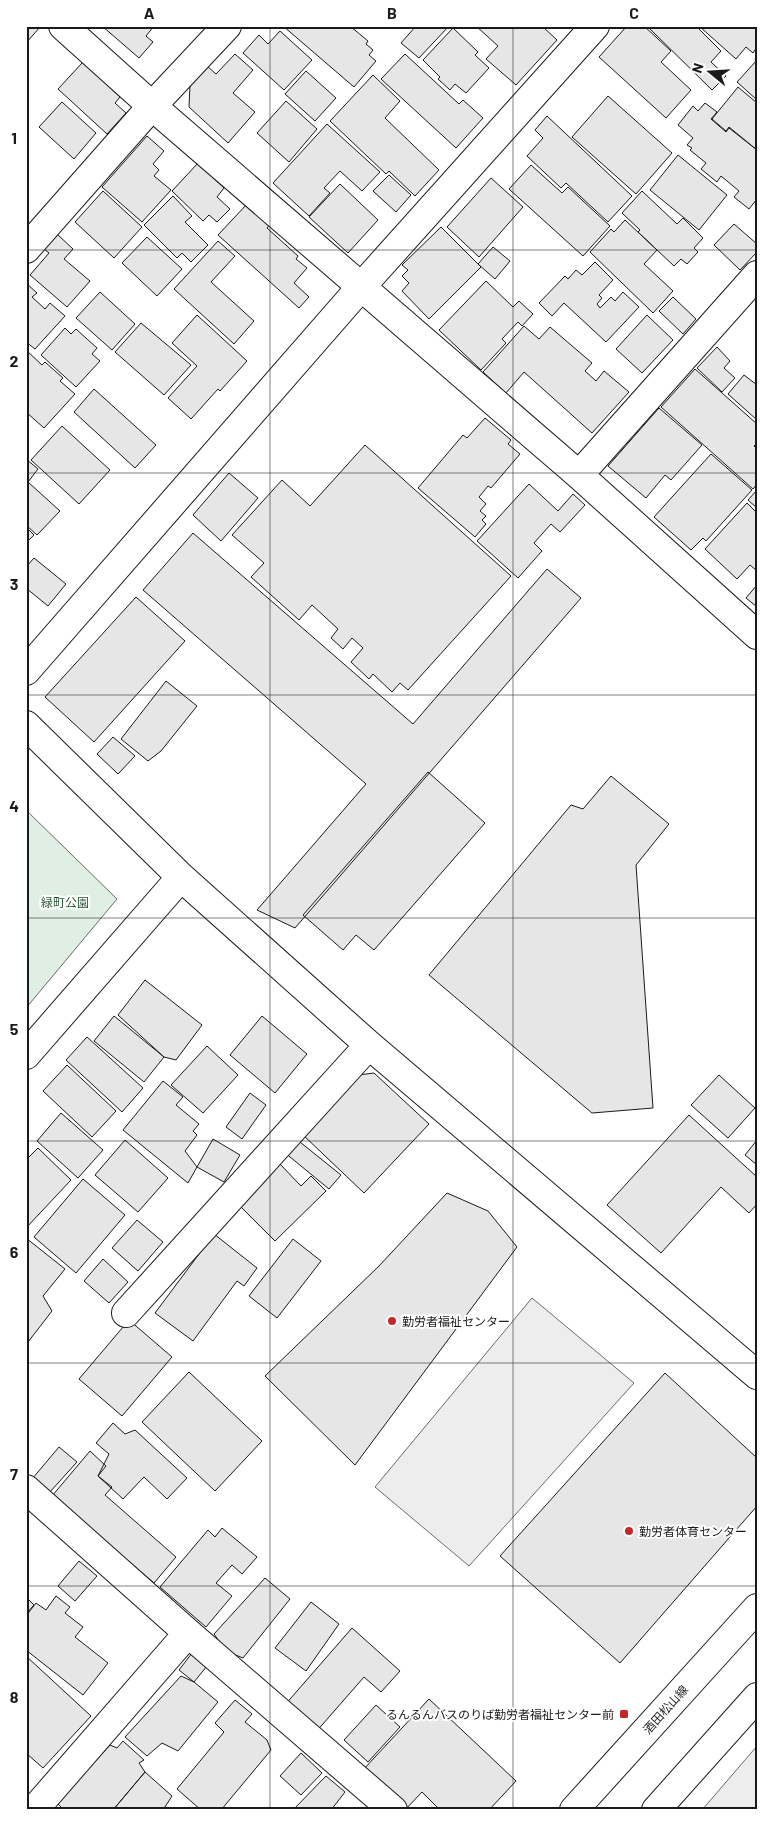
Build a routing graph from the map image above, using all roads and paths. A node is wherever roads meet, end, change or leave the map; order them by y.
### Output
1 (62, 26) edge
2 (228, 26) edge
3 (594, 26) edge
4 (152, 106) junction
5 (26, 249) edge
6 (757, 275) edge
7 (361, 287) junction
8 (580, 475) junction
9 (757, 636) edge
10 (26, 671) edge
11 (26, 725) edge
12 (181, 877) junction
13 (369, 1045) junction
14 (26, 1055) edge
15 (126, 1313) dead end
16 (757, 1374) edge
17 (26, 1489) edge
18 (757, 1608) edge
19 (188, 1633) junction
20 (757, 1697) edge
21 (34, 1810) edge
22 (394, 1810) edge
23 (574, 1810) edge
24 (656, 1810) edge

1 - 4 street
2 - 4 street
3 - 7 street
4 - 5 street
4 - 7 street
6 - 8 street
7 - 8 street
7 - 10 street
8 - 9 street
11 - 12 street
12 - 13 street
12 - 14 street
13 - 15 street
13 - 16 street
17 - 19 street
18 - 23 street, 酒田松山線
19 - 21 street
19 - 22 street
20 - 24 street

